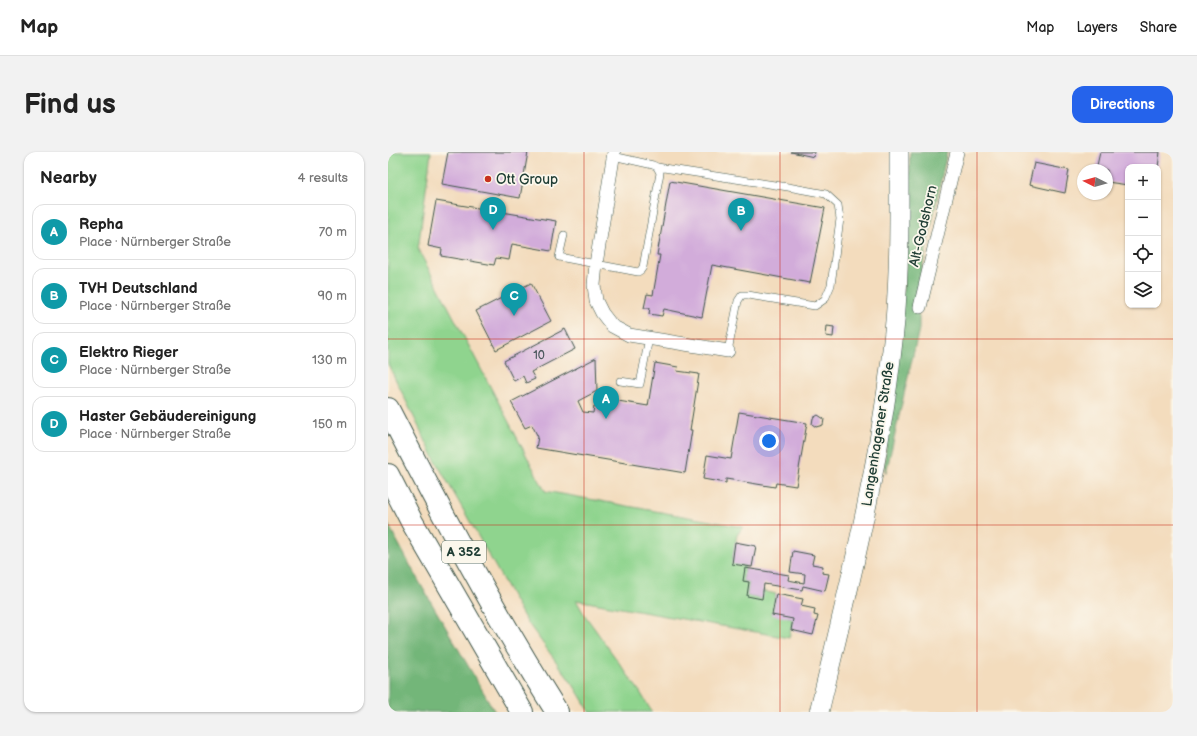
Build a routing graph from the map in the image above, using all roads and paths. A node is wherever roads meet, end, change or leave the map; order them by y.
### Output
1 (899, 152) edge
2 (957, 152) edge
3 (614, 154) edge
4 (657, 167) junction
5 (564, 235) dead end
6 (596, 264) junction
7 (920, 306) dead end
8 (649, 338) junction
9 (728, 351) joint
10 (620, 381) dead end
11 (388, 409) edge
12 (388, 475) edge
13 (522, 712) edge
14 (557, 712) edge
15 (819, 712) edge

1 - 15 main road, Langenhagener Straße
2 - 7 street, Alt-Godshorn
3 - 4 lane
3 - 6 street
4 - 6 lane
4 - 9 lane
5 - 6 lane
6 - 8 street
8 - 9 street
8 - 10 lane
11 - 14 highway, A 352
12 - 13 highway, A 352

